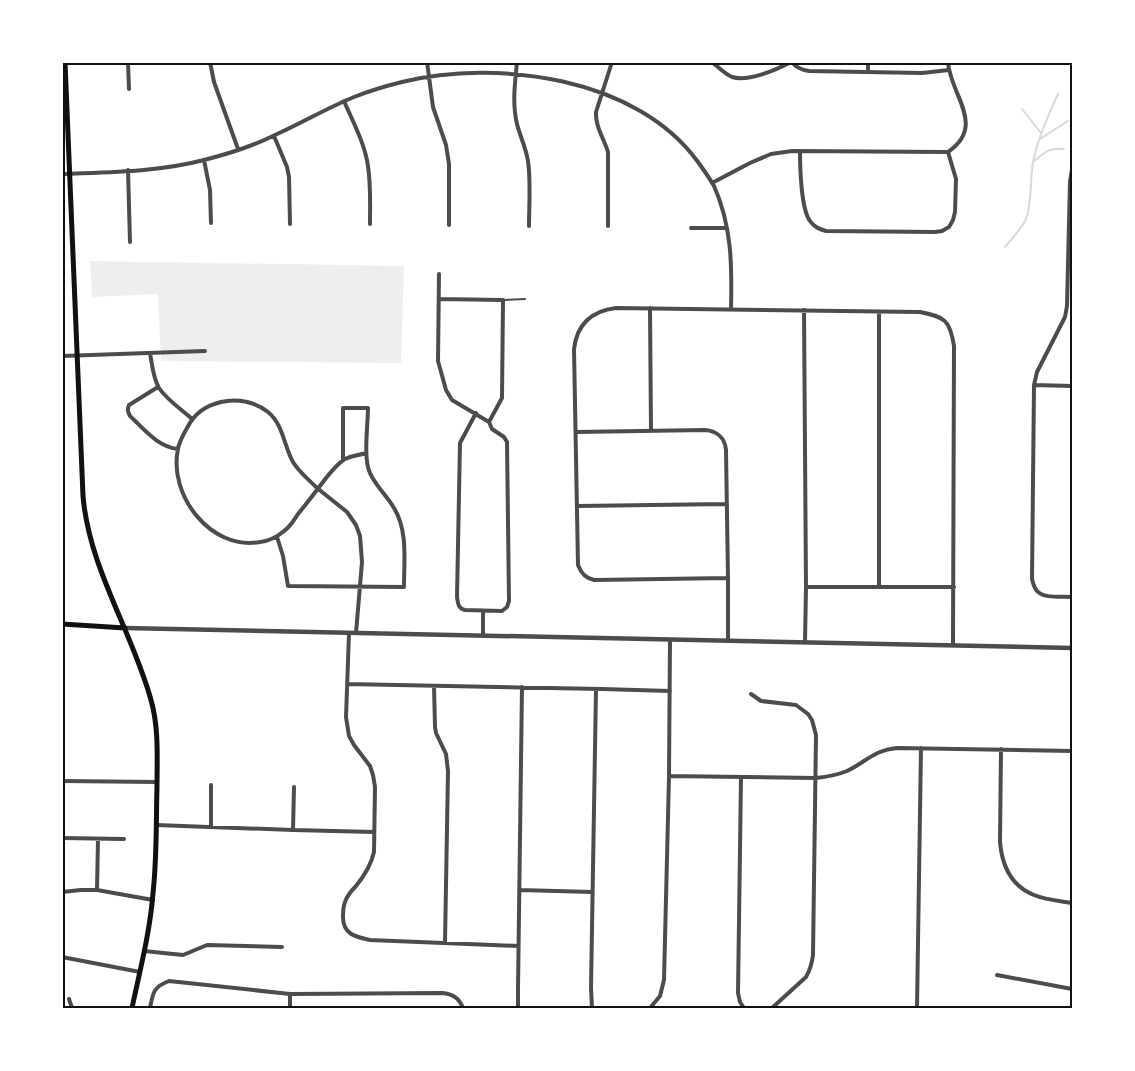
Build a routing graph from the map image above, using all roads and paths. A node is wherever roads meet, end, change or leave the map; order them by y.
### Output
1 (65, 62) edge
2 (128, 62) edge
3 (210, 62) edge
4 (427, 62) edge
5 (517, 62) edge
6 (612, 62) edge
7 (712, 62) edge
8 (791, 62) edge
9 (868, 62) edge
10 (948, 62) edge
11 (949, 70) junction
12 (868, 72) junction
13 (516, 74) junction
14 (428, 77) junction
15 (64, 88) edge
16 (129, 89) dead end
17 (602, 94) junction
18 (344, 101) junction
19 (274, 136) junction
20 (238, 149) junction
21 (800, 151) junction
22 (948, 152) junction
23 (204, 160) junction
24 (128, 170) junction
25 (1072, 170) edge
26 (62, 174) edge
27 (70, 174) junction
28 (712, 183) junction
29 (210, 223) dead end
30 (290, 224) dead end
31 (370, 224) dead end
32 (449, 225) dead end
33 (529, 226) dead end
34 (608, 226) dead end
35 (690, 228) dead end
36 (727, 228) junction
37 (130, 242) dead end
38 (439, 274) dead end
39 (439, 299) junction
40 (525, 299) dead end
41 (503, 300) junction
42 (1070, 306) edge
43 (650, 308) junction
44 (730, 309) junction
45 (804, 310) junction
46 (879, 312) junction
47 (205, 351) dead end
48 (150, 353) junction
49 (62, 356) edge
50 (77, 356) junction
51 (1034, 385) junction
52 (1072, 386) edge
53 (158, 387) junction
54 (476, 413) junction
55 (192, 419) junction
56 (489, 422) junction
57 (651, 431) junction
58 (576, 432) junction
59 (178, 449) junction
60 (366, 453) junction
61 (344, 460) junction
62 (318, 489) junction
63 (727, 504) junction
64 (577, 506) junction
65 (277, 536) junction
66 (728, 578) junction
67 (360, 586) junction
68 (806, 587) junction
69 (879, 587) junction
70 (954, 587) junction
71 (1072, 597) edge
72 (483, 611) junction
73 (62, 624) edge
74 (124, 628) junction
75 (349, 633) junction
76 (356, 633) junction
77 (483, 636) junction
78 (670, 640) junction
79 (728, 641) junction
80 (805, 642) junction
81 (953, 645) junction
82 (1072, 648) edge
83 (347, 684) junction
84 (434, 686) junction
85 (522, 687) junction
86 (596, 689) junction
87 (670, 691) junction
88 (751, 694) dead end
89 (921, 748) junction
90 (1001, 749) junction
91 (1072, 751) edge
92 (669, 776) junction
93 (741, 777) junction
94 (816, 778) junction
95 (62, 781) edge
96 (157, 782) junction
97 (211, 786) dead end
98 (294, 787) dead end
99 (156, 825) junction
100 (211, 827) junction
101 (293, 830) junction
102 (374, 832) junction
103 (62, 838) edge
104 (98, 839) junction
105 (124, 839) dead end
106 (97, 890) junction
107 (520, 890) junction
108 (62, 892) edge
109 (592, 892) junction
110 (153, 900) junction
111 (1072, 903) edge
112 (445, 943) junction
113 (518, 946) junction
114 (282, 947) dead end
115 (144, 951) junction
116 (62, 957) edge
117 (140, 972) junction
118 (997, 975) dead end
119 (1072, 989) edge
120 (290, 994) junction
121 (69, 999) dead end
122 (72, 1008) edge
123 (132, 1008) edge
124 (150, 1008) edge
125 (290, 1008) edge
126 (463, 1008) edge
127 (518, 1008) edge
128 (592, 1008) edge
129 (650, 1008) edge
130 (744, 1008) edge
131 (772, 1008) edge
132 (917, 1008) edge

1 - 15 main road
2 - 16 street
3 - 20 street
4 - 14 street
5 - 13 street
6 - 17 street
7 - 8 street
8 - 12 street
9 - 12 street
10 - 11 street
11 - 12 street
11 - 22 street
13 - 14 street
13 - 17 street
13 - 33 street
14 - 18 street
14 - 32 street
15 - 27 main road
17 - 28 street
17 - 34 street
18 - 19 street
18 - 31 street
19 - 20 street
19 - 30 street
20 - 23 street
21 - 22 street
21 - 22 street
21 - 28 street
23 - 24 street
23 - 29 street
24 - 27 street
24 - 37 street
25 - 42 street
26 - 27 street
27 - 50 main road
28 - 36 street
35 - 36 street
36 - 44 street
38 - 39 street
39 - 41 street
39 - 54 street
40 - 41 lane
41 - 56 street
42 - 51 street
43 - 44 street
43 - 57 street
43 - 58 street
44 - 45 street
45 - 46 street
45 - 68 street
46 - 69 street
46 - 70 street
47 - 48 street
48 - 50 street
48 - 53 street
49 - 50 street
50 - 74 main road
51 - 52 street
51 - 71 street
53 - 55 street
53 - 59 street
54 - 56 street
54 - 72 street
55 - 59 street
55 - 62 street
56 - 72 street
57 - 58 street
57 - 63 street
58 - 64 street
59 - 65 street
60 - 61 street
60 - 61 street
60 - 67 street
61 - 62 street
62 - 65 street
62 - 67 street
63 - 64 street
63 - 66 street
64 - 66 street
65 - 67 street
66 - 79 street
67 - 76 street
68 - 69 street
68 - 80 street
69 - 70 street
70 - 81 street
72 - 77 street
73 - 74 main road
74 - 75 street
74 - 96 main road
75 - 76 street
75 - 83 street
76 - 77 street
77 - 78 street
78 - 79 street
78 - 87 street
79 - 80 street
80 - 81 street
81 - 82 street
83 - 84 street
83 - 102 street
84 - 85 street
84 - 112 street
85 - 86 street
85 - 107 street
86 - 87 street
86 - 109 street
87 - 92 street
88 - 94 street
89 - 90 street
89 - 94 street
89 - 132 street
90 - 91 street
90 - 111 street
92 - 93 street
92 - 129 street
93 - 94 street
93 - 130 street
94 - 131 street
95 - 96 street
96 - 99 main road
97 - 100 street
98 - 101 street
99 - 100 street
99 - 110 main road
100 - 101 street
101 - 102 street
102 - 112 street
103 - 104 street
104 - 105 street
104 - 106 street
106 - 108 street
106 - 110 street
107 - 109 street
107 - 113 street
109 - 128 street
110 - 115 main road
112 - 113 street
113 - 127 street
114 - 115 street
115 - 117 main road
116 - 117 street
117 - 123 main road
118 - 119 street
120 - 124 street
120 - 125 street
120 - 126 street
121 - 122 street

